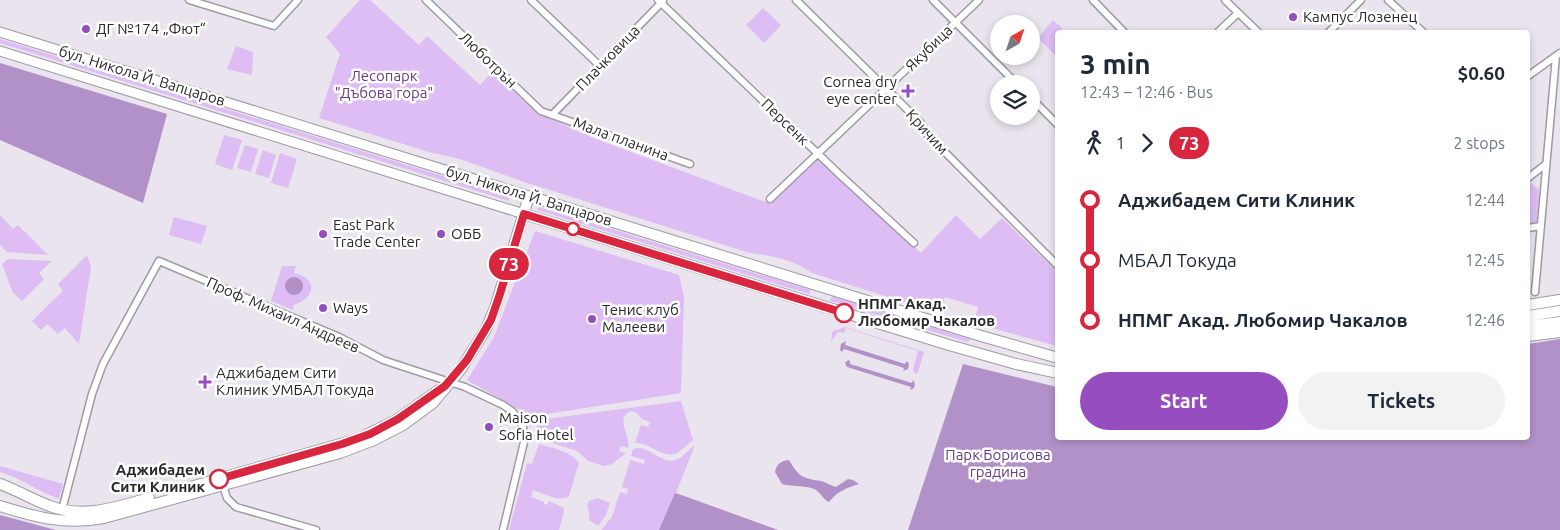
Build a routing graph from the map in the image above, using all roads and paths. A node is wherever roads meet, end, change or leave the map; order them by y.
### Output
1 (189, 0) edge
2 (298, 0) edge
3 (426, 0) edge
4 (531, 0) edge
5 (796, 0) edge
6 (933, 0) edge
7 (979, 0) edge
8 (1093, 0) edge
9 (1225, 0) edge
10 (1361, 0) edge
11 (1388, 0) edge
12 (661, 1) edge
13 (1238, 13) junction
14 (955, 22) junction
15 (1122, 30) edge
16 (1220, 30) edge
17 (1256, 30) edge
18 (1331, 30) edge
19 (1421, 30) edge
20 (0, 32) edge
21 (0, 50) edge
22 (1558, 55) edge
23 (600, 66) junction
24 (1008, 75) edge
25 (1530, 75) edge
26 (886, 89) junction
27 (1040, 107) edge
28 (552, 115) junction
29 (1055, 122) edge
30 (818, 154) junction
31 (690, 164) dead end
32 (1546, 164) junction
33 (1530, 176) edge
34 (530, 196) junction
35 (770, 199) dead end
36 (524, 214) junction
37 (1541, 226) junction
38 (1530, 228) edge
39 (914, 243) dead end
40 (1055, 263) edge
41 (1535, 292) dead end
42 (1560, 300) edge
43 (1530, 304) edge
44 (1560, 311) edge
45 (1530, 316) edge
46 (1560, 322) edge
47 (1530, 326) edge
48 (1560, 332) edge
49 (1530, 336) edge
50 (1055, 357) edge
51 (1055, 372) edge
52 (448, 383) junction
53 (0, 484) edge
54 (223, 485) junction
55 (34, 499) junction
56 (0, 506) edge
57 (62, 510) junction
58 (28, 515) junction
59 (316, 530) edge
60 (503, 530) edge

1 - 2 street
3 - 28 street, Люботрън
4 - 23 street
5 - 26 street, Кричим
6 - 14 street
7 - 14 street, Якубица
8 - 15 street
9 - 13 street
10 - 18 street
11 - 19 street
12 - 23 street, Плачковица
12 - 30 street, Персенк
13 - 16 street
13 - 17 street
14 - 24 street
14 - 26 street, Якубица
20 - 34 main road, бул. Никола Й. Вапцаров
21 - 36 main road, бул. Никола Й. Вапцаров
22 - 25 street
22 - 32 street
23 - 28 street, Плачковица
26 - 30 street, Якубица
26 - 40 street, Кричим
27 - 29 street
28 - 31 street, Мала планина
30 - 35 street, Якубица
30 - 39 street, Персенк
32 - 33 street
32 - 37 street
34 - 36 main road
34 - 50 main road, бул. Никола Й. Вапцаров
36 - 51 main road, бул. Никола Й. Вапцаров
36 - 52 main road
37 - 38 street
37 - 41 street
42 - 43 main road
44 - 45 main road
46 - 47 main road
48 - 49 main road
52 - 54 main road
52 - 57 main road
52 - 57 street, Проф. Михаил Андреев
52 - 60 street, Проф. Михаил Андреев
53 - 55 main road
54 - 58 main road
54 - 59 street
55 - 57 main road
55 - 58 main road
56 - 58 main road

